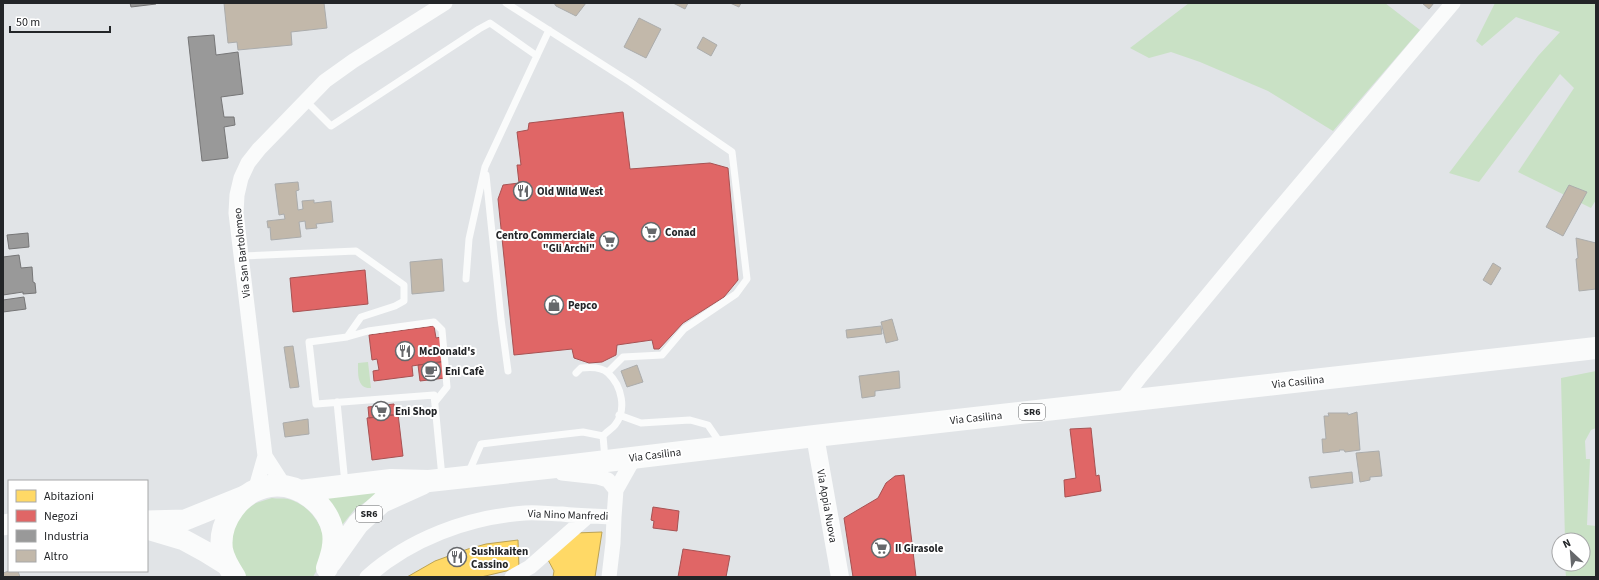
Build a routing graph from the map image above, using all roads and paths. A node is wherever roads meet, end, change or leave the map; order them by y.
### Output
1 (445, 3) edge
2 (506, 3) edge
3 (1453, 3) edge
4 (549, 30) junction
5 (537, 56) junction
6 (306, 101) junction
7 (485, 167) junction
8 (242, 256) junction
9 (466, 279) dead end
10 (347, 337) junction
11 (1596, 348) edge
12 (508, 371) dead end
13 (608, 372) junction
14 (576, 373) dead end
15 (337, 402) junction
16 (435, 402) junction
17 (1121, 402) junction
18 (619, 415) junction
19 (603, 436) junction
20 (815, 436) junction
21 (724, 447) junction
22 (265, 456) junction
23 (634, 458) junction
24 (605, 461) junction
25 (532, 469) junction
26 (468, 476) junction
27 (435, 480) junction
28 (345, 486) junction
29 (293, 489) junction
30 (616, 490) junction
31 (251, 493) junction
32 (588, 516) junction
33 (614, 517) junction
34 (148, 521) edge
35 (148, 529) edge
36 (231, 571) edge
37 (324, 572) edge
38 (534, 572) edge
39 (367, 577) edge
40 (512, 577) edge
41 (609, 577) edge
42 (840, 577) edge

1 - 6 street, Via San Bartolomeo
2 - 4 lane
3 - 17 street
4 - 5 lane
4 - 13 lane
5 - 6 lane
5 - 7 lane
6 - 8 street, Via San Bartolomeo
7 - 9 lane
7 - 12 lane
8 - 10 lane
8 - 22 street, Via San Bartolomeo
10 - 15 lane
10 - 16 lane
11 - 17 main road, Via Casilina / SR6
13 - 14 lane
13 - 18 lane
15 - 16 lane
15 - 28 lane
16 - 27 lane
17 - 20 main road, Via Casilina / SR6
18 - 19 lane
18 - 21 lane
19 - 24 lane
19 - 26 lane
20 - 21 main road, Via Casilina / SR6
20 - 42 street, Via Appia Nuova
21 - 23 main road, Via Casilina / SR6
22 - 29 street
22 - 31 street
23 - 24 main road, Via Casilina / SR6
23 - 30 street
24 - 25 main road, Via Casilina / SR6
25 - 26 main road, Via Casilina / SR6
25 - 30 street
26 - 27 main road, Via Casilina / SR6
27 - 28 main road, Via Casilina / SR6
27 - 37 main road, Via Casilina / SR6
28 - 29 main road, Via Casilina / SR6
29 - 31 main road, Via Casilina / SR6
29 - 37 main road, Via Casilina / SR6
30 - 33 street, Via Nino Manfredi
31 - 34 main road
31 - 36 main road
32 - 33 street, Via Nino Manfredi
32 - 38 street
32 - 39 street, Via Nino Manfredi
33 - 41 street
35 - 36 main road
38 - 40 street

